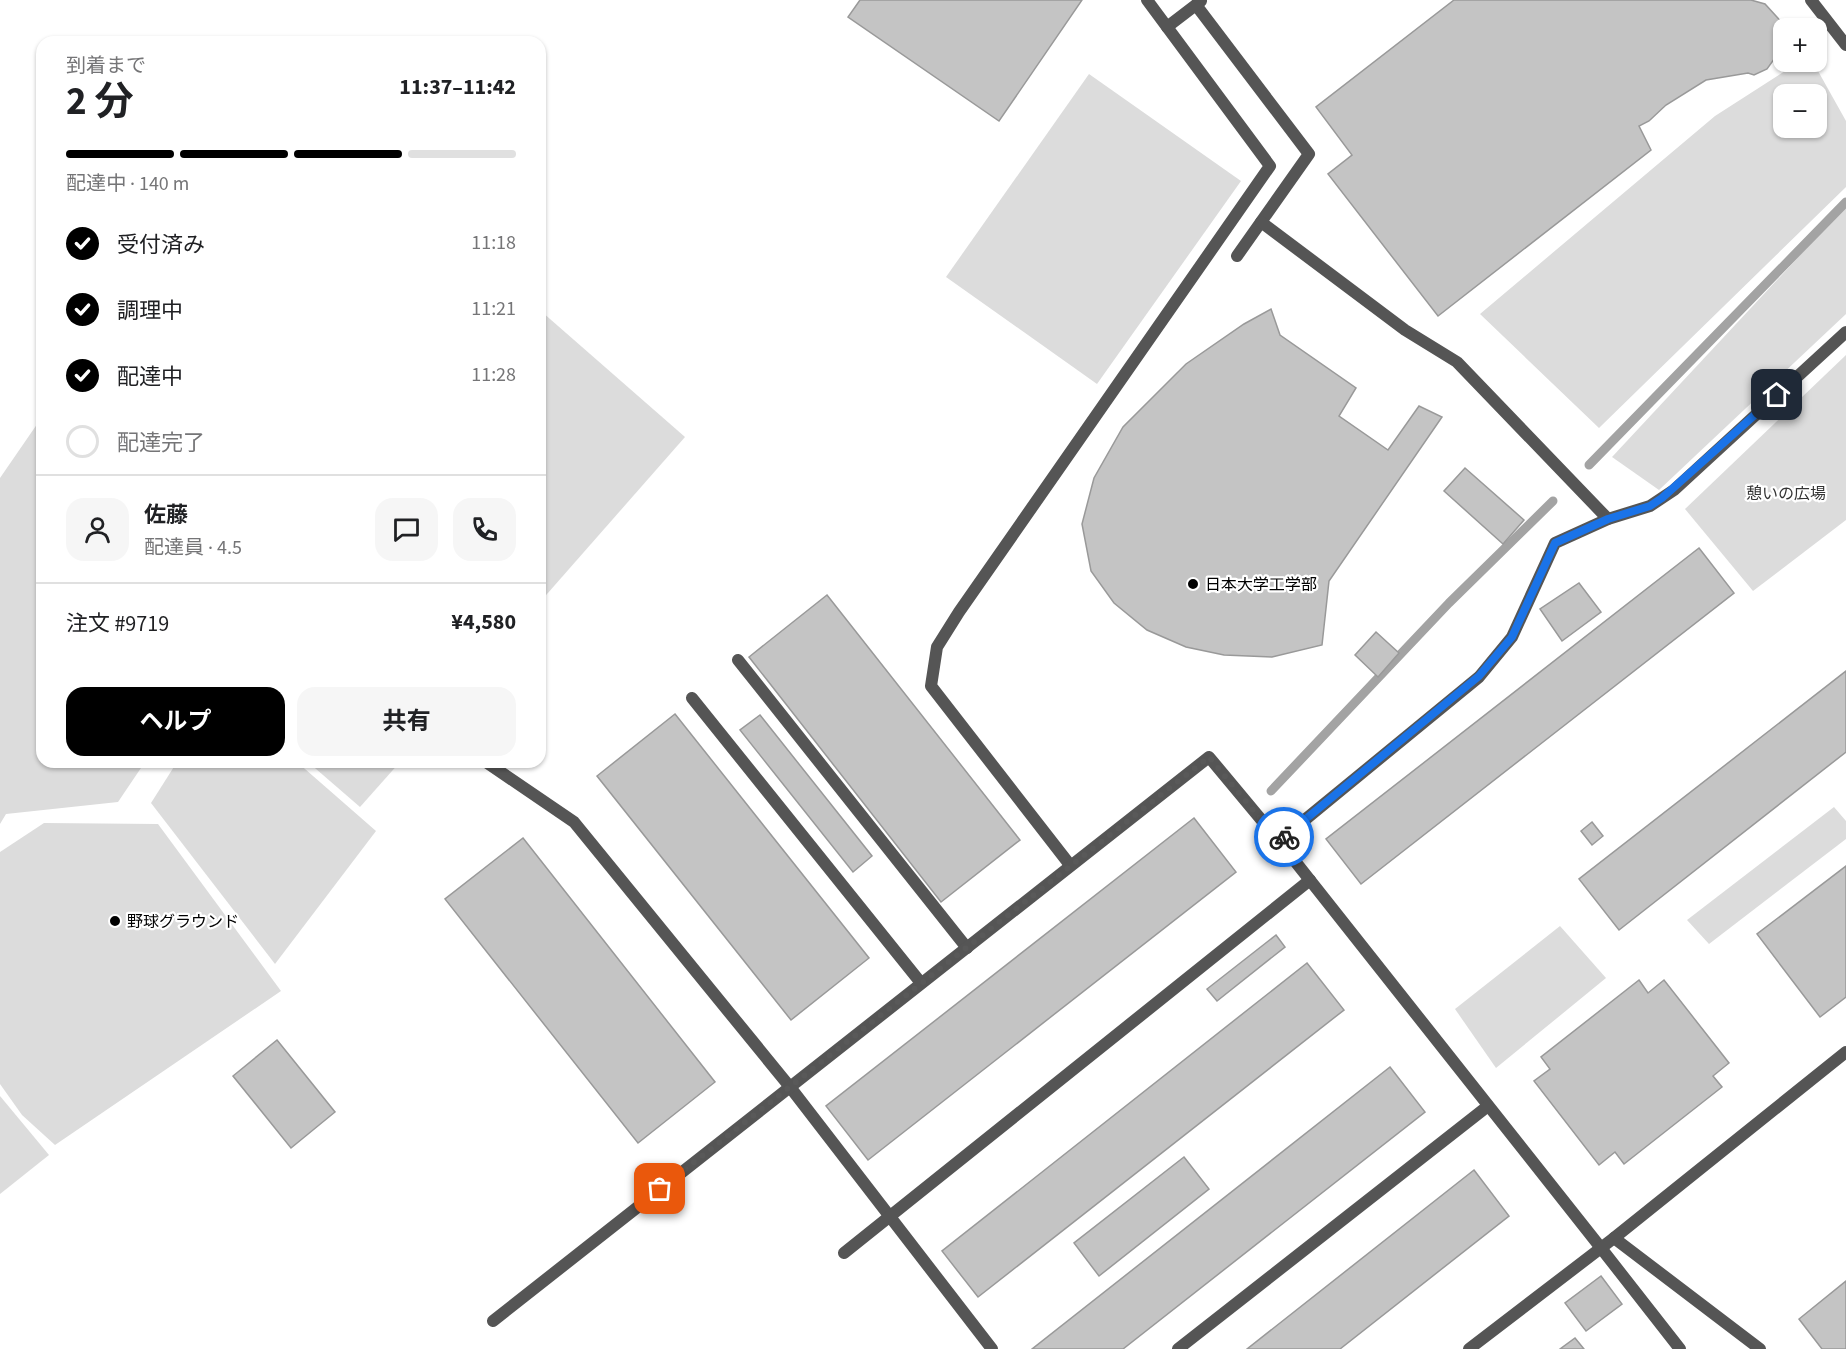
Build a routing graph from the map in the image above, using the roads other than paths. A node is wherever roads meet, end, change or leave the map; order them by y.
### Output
1 (1147, 0) edge
2 (1811, 0) edge
3 (1199, 2) edge
4 (1167, 27) junction
5 (1846, 45) edge
6 (1261, 222) junction
7 (1237, 256) dead end
8 (1846, 332) edge
9 (1608, 519) junction
10 (738, 660) dead end
11 (692, 698) dead end
12 (495, 768) edge
13 (1279, 841) junction
14 (1070, 865) junction
15 (1310, 880) junction
16 (967, 948) junction
17 (921, 983) junction
18 (1846, 1052) edge
19 (790, 1087) junction
20 (1488, 1106) junction
21 (890, 1216) junction
22 (1614, 1238) junction
23 (1601, 1248) junction
24 (844, 1253) dead end
25 (493, 1321) dead end
26 (992, 1349) edge
27 (1178, 1349) edge
28 (1469, 1349) edge
29 (1680, 1349) edge
30 (1760, 1349) edge

1 - 4 street
2 - 5 street
3 - 4 street
3 - 6 street
4 - 14 street
6 - 7 street
6 - 9 street
8 - 9 street
9 - 13 street
10 - 16 street
11 - 17 street
12 - 19 street
13 - 14 street
13 - 15 street
14 - 16 street
15 - 20 street
15 - 21 street
16 - 17 street
17 - 19 street
18 - 22 street
19 - 21 street
19 - 25 street
20 - 23 street
20 - 27 street
21 - 24 street
21 - 26 street
22 - 23 street
22 - 30 street
23 - 28 street
23 - 29 street

